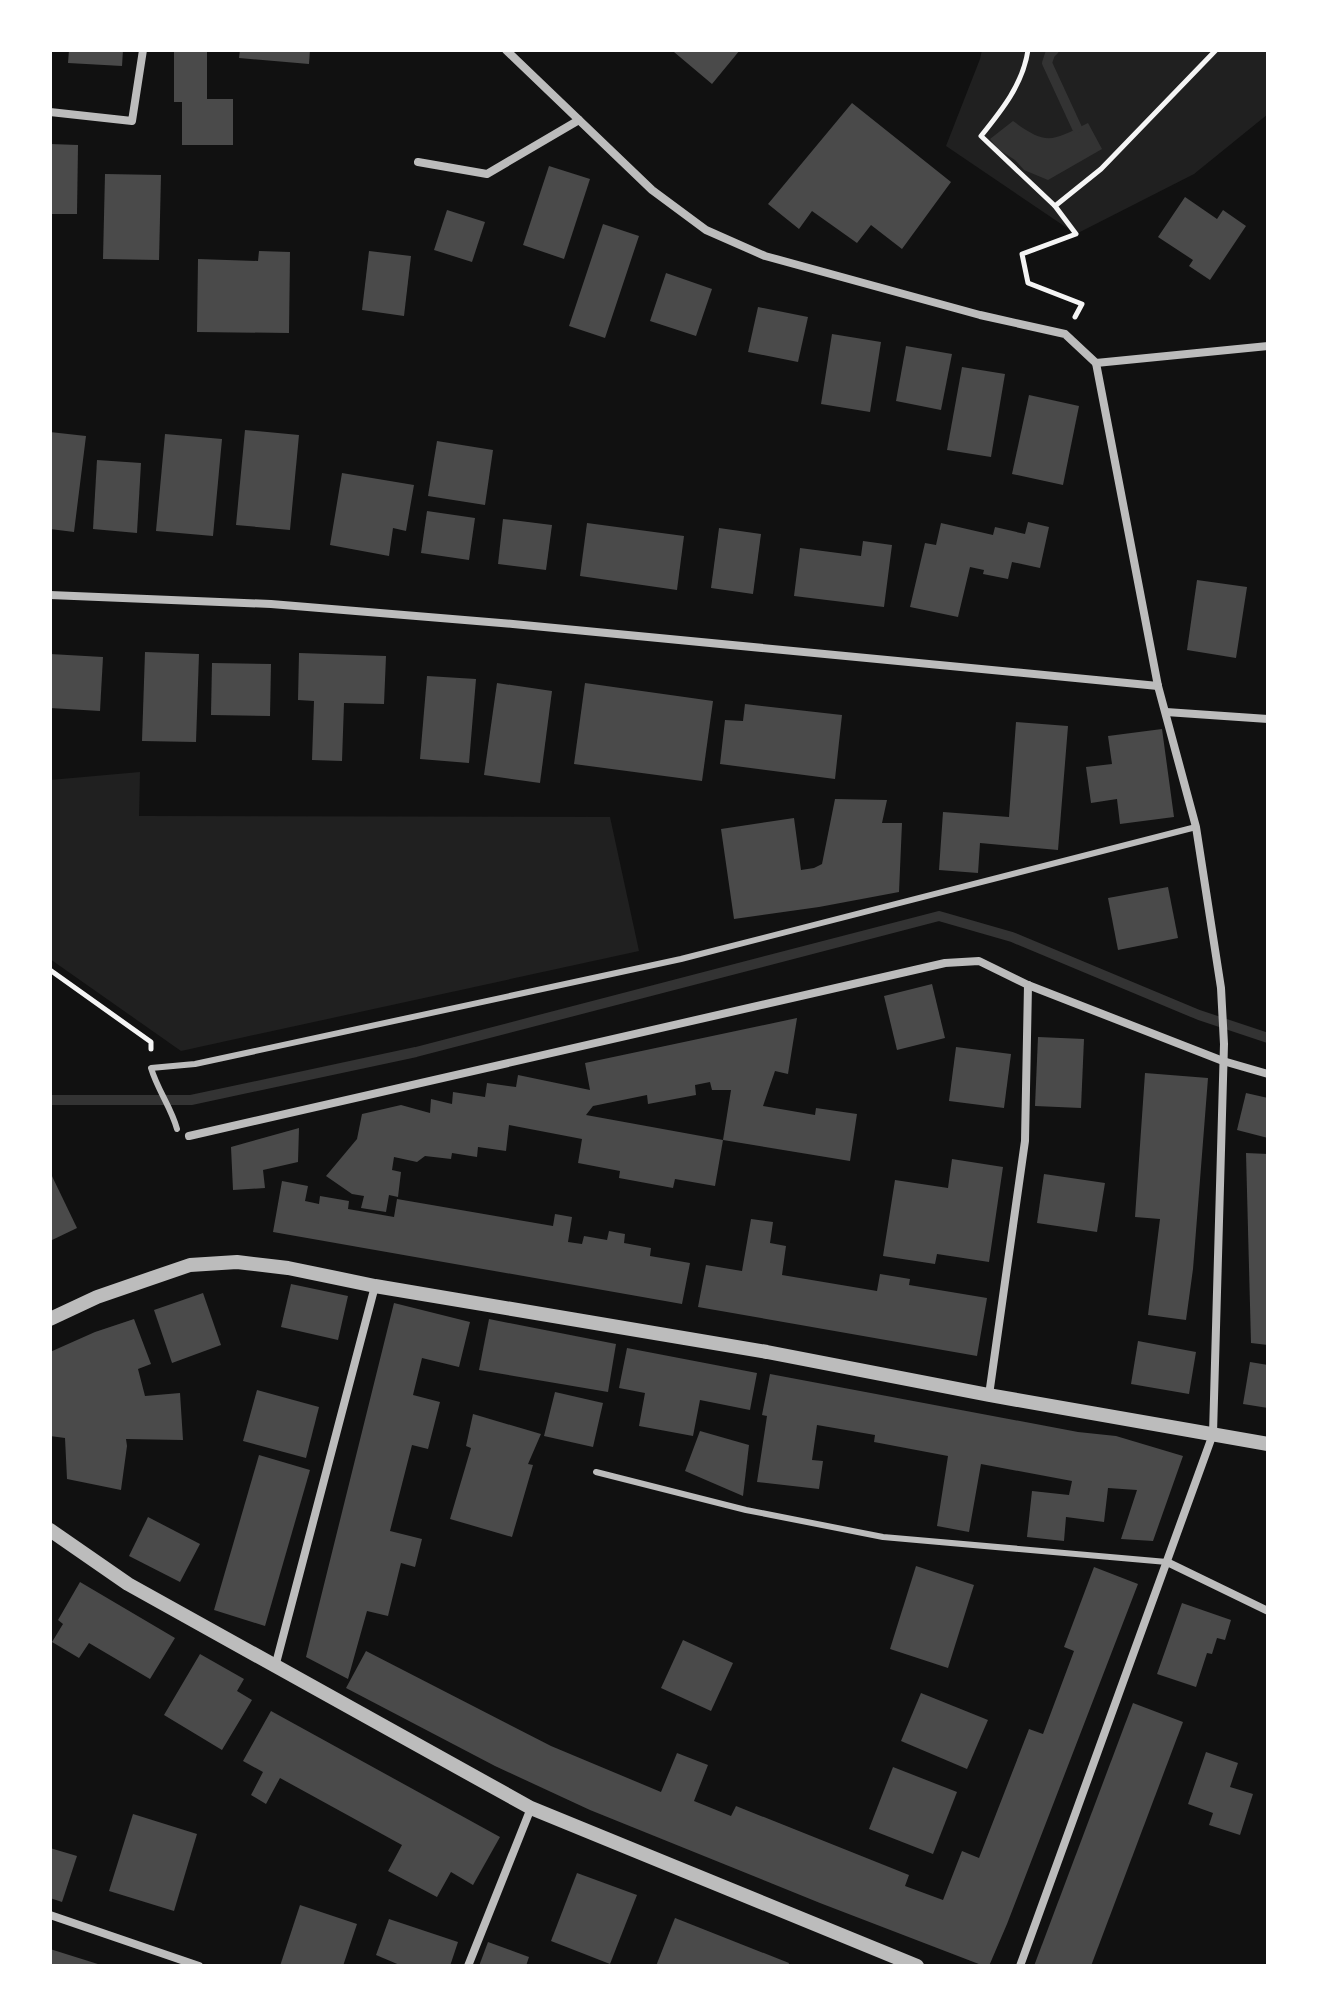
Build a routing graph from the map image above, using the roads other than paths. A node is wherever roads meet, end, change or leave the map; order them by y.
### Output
1 (143, 50) edge
2 (506, 50) edge
3 (50, 112) edge
4 (579, 120) junction
5 (418, 162) dead end
6 (1268, 346) edge
7 (1096, 363) junction
8 (50, 595) edge
9 (1158, 686) junction
10 (1166, 712) junction
11 (1268, 719) edge
12 (1196, 827) junction
13 (1028, 985) junction
14 (1223, 1061) junction
15 (1268, 1074) edge
16 (177, 1129) dead end
17 (189, 1136) dead end
18 (375, 1286) junction
19 (50, 1319) edge
20 (989, 1395) junction
21 (1213, 1434) junction
22 (1268, 1444) edge
23 (596, 1472) dead end
24 (50, 1530) edge
25 (1167, 1562) junction
26 (1268, 1611) edge
27 (275, 1668) junction
28 (531, 1808) junction
29 (50, 1915) edge
30 (199, 1966) edge
31 (468, 1966) edge
32 (917, 1966) edge
33 (1020, 1966) edge

1 - 3 street
2 - 4 street
4 - 5 street
4 - 7 street
6 - 7 street
7 - 9 street
8 - 9 street
9 - 10 street
10 - 11 street
10 - 12 street
12 - 14 street
12 - 16 lane
13 - 14 street
13 - 17 street
13 - 20 street
14 - 15 street
14 - 21 street
18 - 19 street
18 - 20 street
18 - 27 street
20 - 21 street
21 - 22 street
21 - 25 street
23 - 25 lane
24 - 27 street
25 - 26 street
25 - 33 street
27 - 28 street
28 - 31 street
28 - 32 street
29 - 30 street

